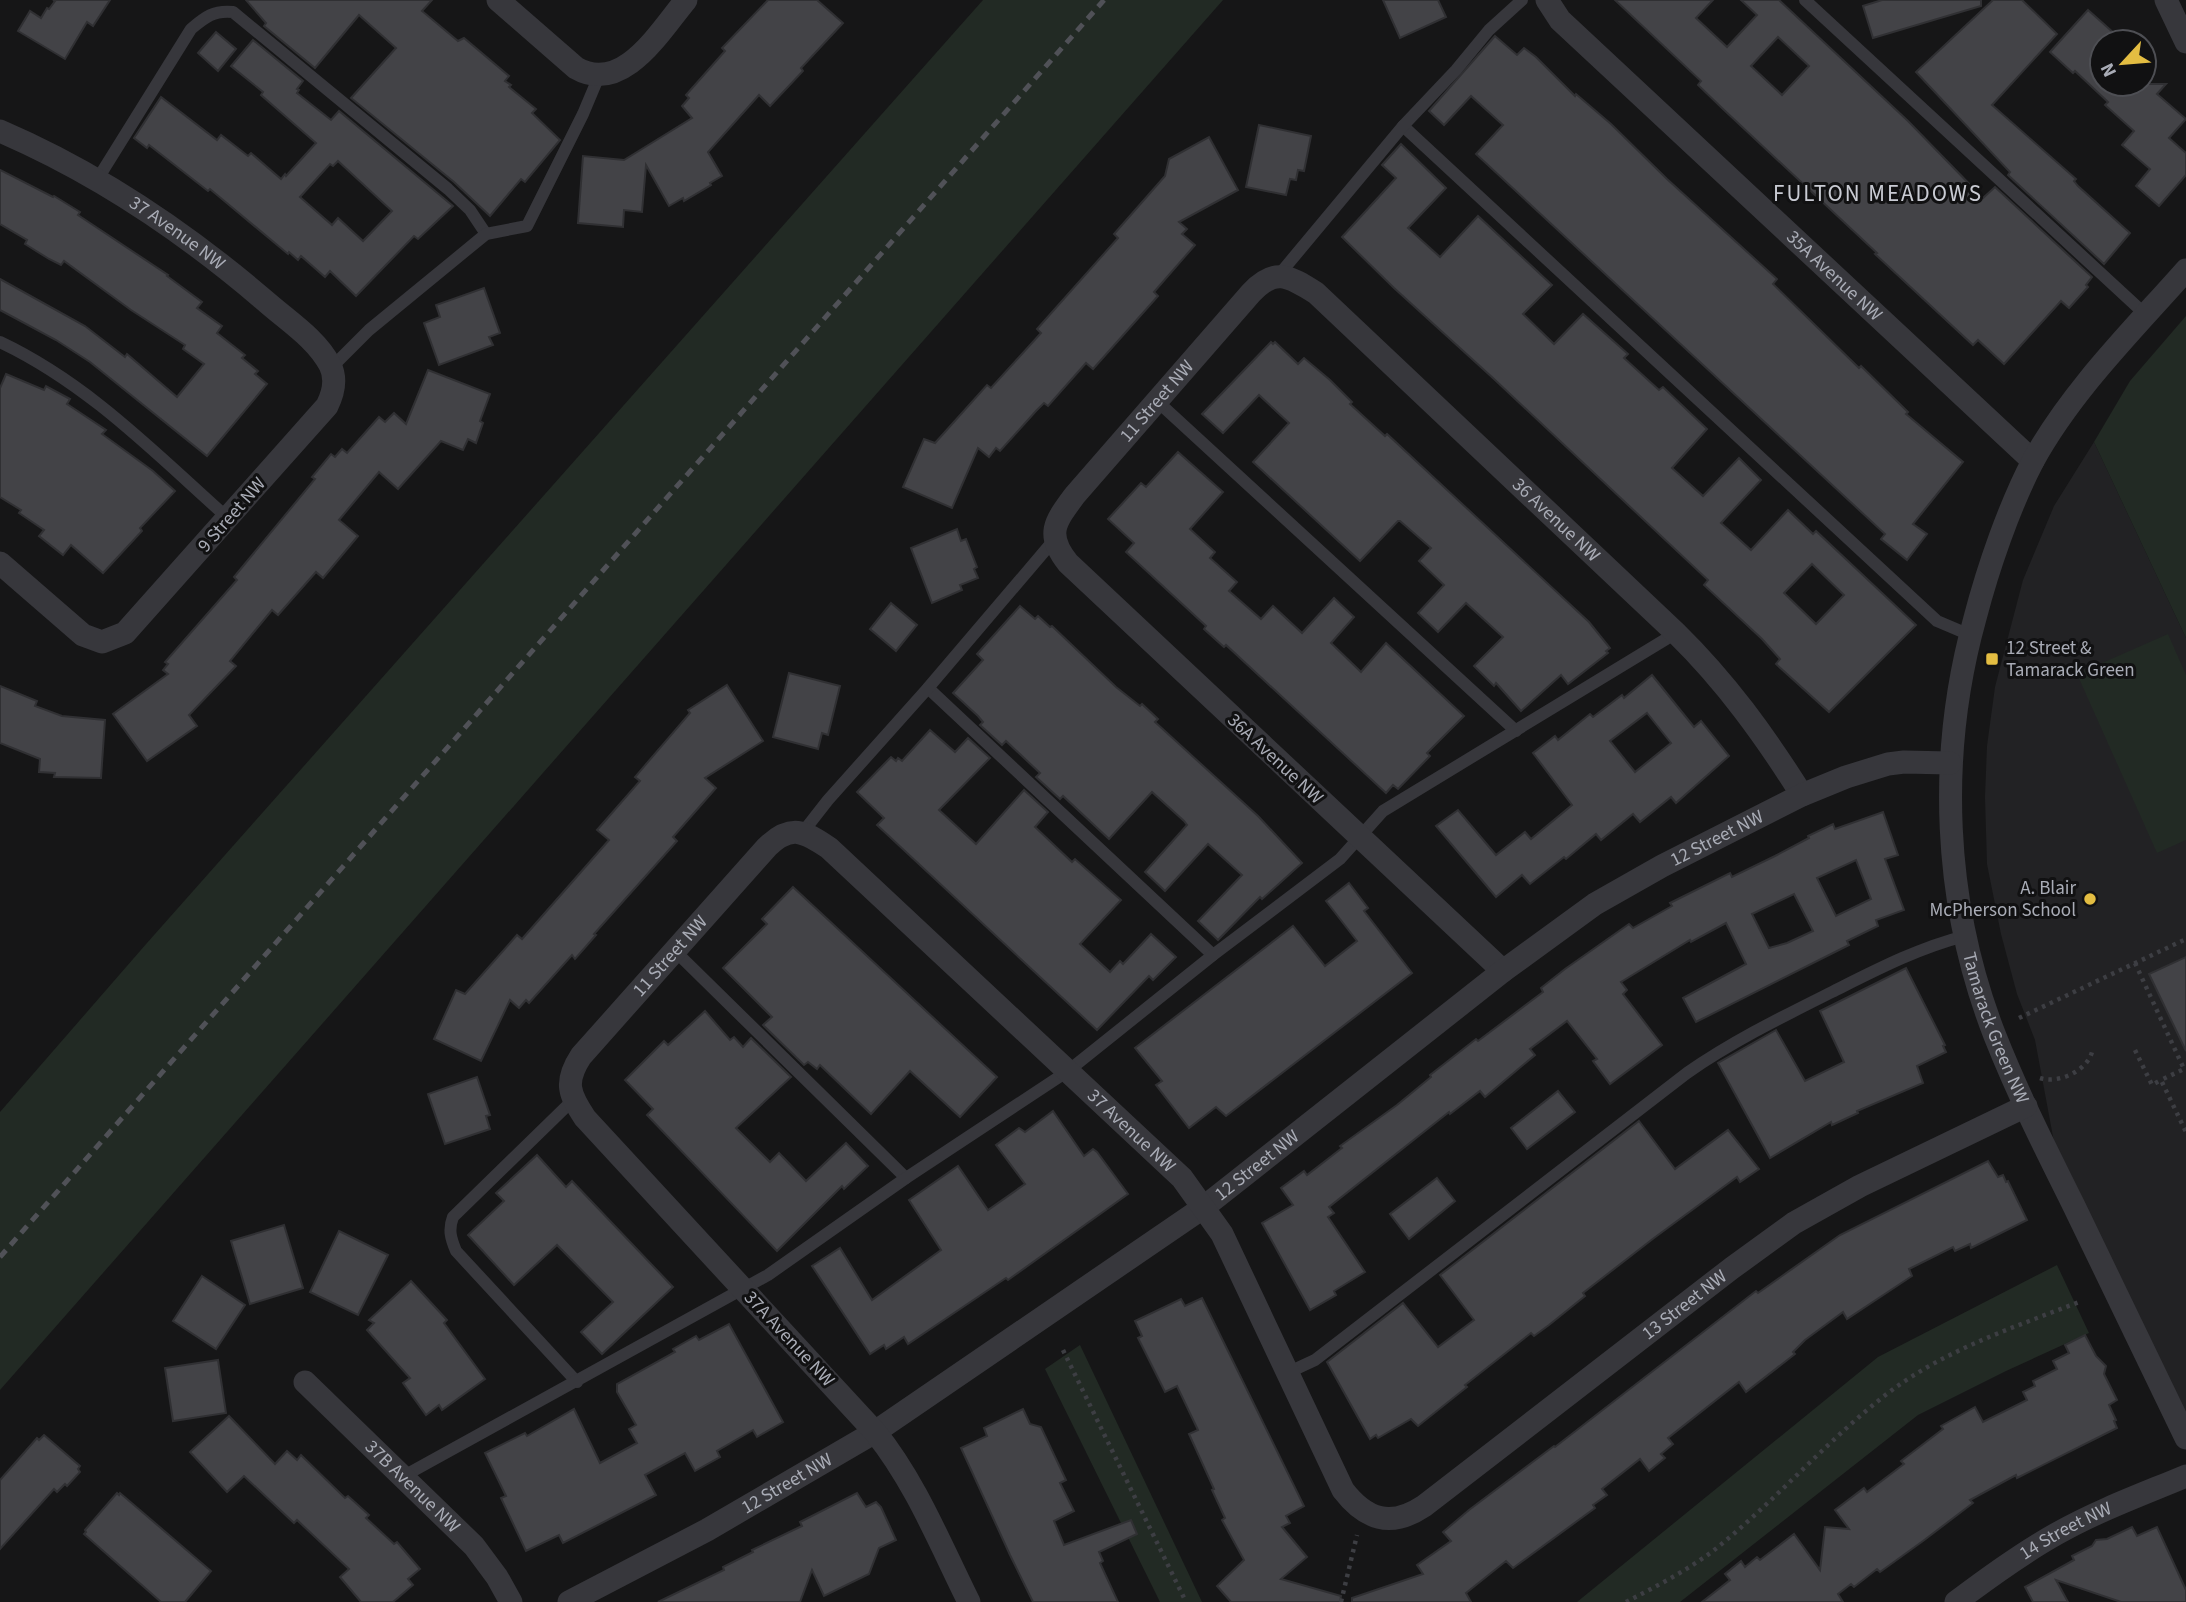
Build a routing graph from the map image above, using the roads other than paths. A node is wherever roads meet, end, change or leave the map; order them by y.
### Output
1 (498, 0) edge
2 (686, 0) edge
3 (1522, 0) edge
4 (1547, 0) edge
5 (1805, 0) edge
6 (2165, 0) edge
7 (2186, 42) edge
8 (599, 76) junction
9 (1403, 126) junction
10 (0, 131) edge
11 (97, 180) junction
12 (486, 234) junction
13 (2186, 270) edge
14 (1278, 276) junction
15 (2146, 315) junction
16 (0, 342) edge
17 (331, 368) junction
18 (1157, 401) junction
19 (2033, 461) junction
20 (229, 519) junction
21 (1054, 540) junction
22 (0, 563) edge
23 (1676, 633) junction
24 (1970, 635) junction
25 (928, 688) junction
26 (1516, 731) junction
27 (1950, 763) junction
28 (1802, 795) junction
29 (800, 832) junction
30 (1359, 838) junction
31 (1965, 936) junction
32 (675, 951) junction
33 (1213, 955) junction
34 (1503, 971) junction
35 (1068, 1071) junction
36 (573, 1100) junction
37 (2026, 1107) junction
38 (906, 1178) junction
39 (1204, 1207) junction
40 (742, 1288) junction
41 (1287, 1373) junction
42 (305, 1382) dead end
43 (577, 1382) junction
44 (876, 1432) junction
45 (2186, 1438) edge
46 (2186, 1476) edge
47 (402, 1477) junction
48 (1363, 1511) joint
49 (511, 1602) edge
50 (569, 1602) edge
51 (969, 1602) edge
52 (1956, 1602) edge

1 - 8 street
2 - 8 street
3 - 9 lane
4 - 19 street, 35A Avenue NW
5 - 15 lane
6 - 7 street
8 - 12 lane
9 - 14 lane
9 - 24 lane
10 - 11 street, 37 Avenue NW
11 - 12 lane
11 - 17 street, 37 Avenue NW
12 - 17 lane
13 - 15 street, Tamarack Green NW
14 - 18 street, 11 Street NW
14 - 23 street, 36 Avenue NW
15 - 19 street, Tamarack Green NW
16 - 20 lane
17 - 20 street, 9 Street NW
18 - 21 street, 11 Street NW
18 - 26 lane
19 - 24 street, Tamarack Green NW
20 - 22 street, 9 Street NW
21 - 25 lane
21 - 30 street, 36A Avenue NW
23 - 26 lane
23 - 28 street, 36 Avenue NW
24 - 27 street, Tamarack Green NW
25 - 29 lane
25 - 33 lane
26 - 30 lane
27 - 28 street, 12 Street NW
27 - 31 street, Tamarack Green NW
28 - 34 street, 12 Street NW
29 - 32 street, 11 Street NW
29 - 35 street, 37 Avenue NW
30 - 33 lane
30 - 34 street, 36A Avenue NW
31 - 37 street, Tamarack Green NW
31 - 41 lane
32 - 36 street, 11 Street NW
32 - 38 lane
33 - 35 lane
34 - 39 street, 12 Street NW
35 - 38 lane
35 - 39 street, 37 Avenue NW
36 - 40 street, 37A Avenue NW
36 - 43 lane
37 - 45 street, Tamarack Green NW
37 - 48 street, 13 Street NW
38 - 40 lane
39 - 41 street, 37 Avenue NW
39 - 44 street, 12 Street NW
40 - 43 lane
40 - 44 street, 37A Avenue NW
41 - 48 street, 37 Avenue NW
42 - 47 street, 37B Avenue NW
43 - 47 lane
44 - 50 street, 12 Street NW
44 - 51 street, 37A Avenue NW
46 - 52 street, 14 Street NW
47 - 49 street, 37B Avenue NW

